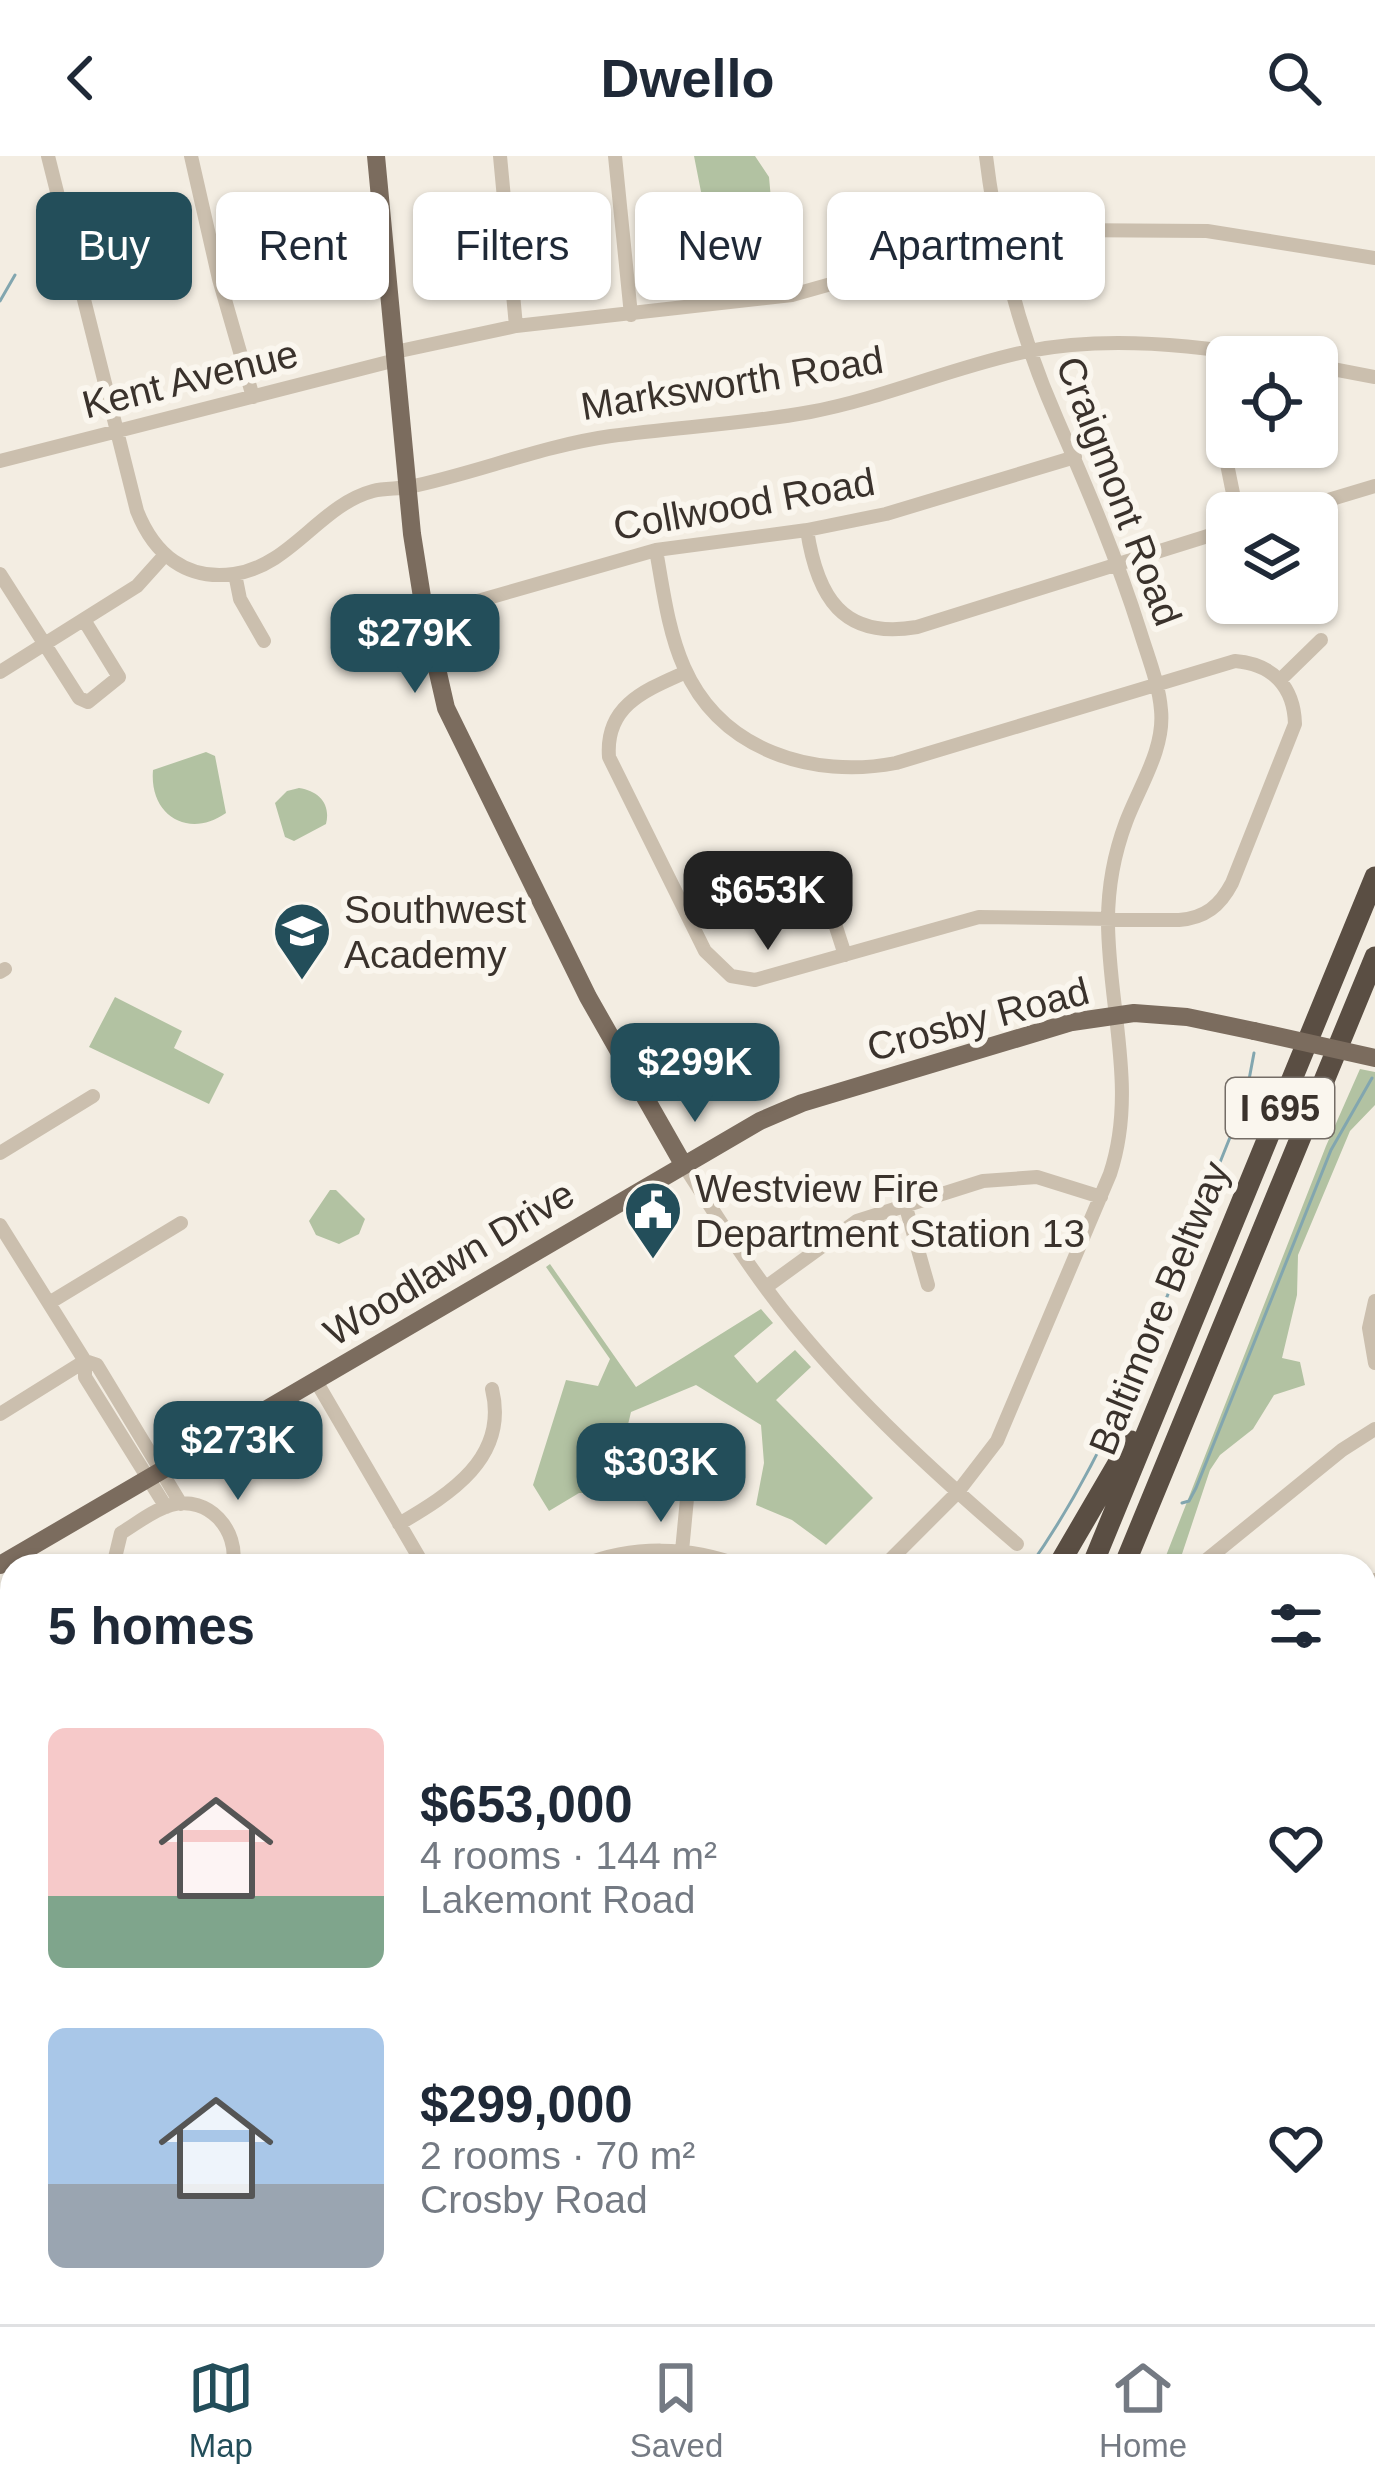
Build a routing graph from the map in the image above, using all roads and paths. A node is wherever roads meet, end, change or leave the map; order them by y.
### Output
1 (48, 156) edge
2 (191, 156) edge
3 (376, 156) edge
4 (500, 156) edge
5 (615, 156) edge
6 (986, 156) edge
7 (991, 192) edge
8 (1105, 229) edge
9 (1375, 258) edge
10 (827, 286) edge
11 (1015, 300) edge
12 (632, 315) junction
13 (516, 326) junction
14 (1029, 351) junction
15 (1206, 351) edge
16 (395, 356) junction
17 (1338, 370) edge
18 (1375, 377) edge
19 (253, 397) junction
20 (117, 432) junction
21 (1075, 457) junction
22 (0, 461) edge
23 (1375, 486) edge
24 (408, 487) junction
25 (1338, 497) edge
26 (807, 530) junction
27 (1206, 537) edge
28 (656, 550) junction
29 (164, 556) junction
30 (1119, 565) junction
31 (0, 574) edge
32 (235, 574) junction
33 (425, 616) junction
34 (84, 620) junction
35 (1321, 640) dead end
36 (264, 641) dead end
37 (44, 645) junction
38 (0, 672) edge
39 (686, 672) junction
40 (1280, 680) junction
41 (1156, 684) junction
42 (1375, 877) edge
43 (826, 896) dead end
44 (1108, 916) junction
45 (845, 955) junction
46 (1375, 957) edge
47 (1116, 1015) junction
48 (1375, 1058) edge
49 (93, 1096) dead end
50 (0, 1153) edge
51 (683, 1164) junction
52 (1101, 1198) junction
53 (905, 1204) junction
54 (181, 1223) dead end
55 (0, 1225) edge
56 (928, 1286) dead end
57 (766, 1287) junction
58 (1375, 1301) edge
59 (49, 1304) junction
60 (1185, 1340) junction
61 (85, 1361) junction
62 (1375, 1363) edge
63 (316, 1381) junction
64 (492, 1389) dead end
65 (2, 1408) edge
66 (1185, 1417) junction
67 (1375, 1429) edge
68 (690, 1468) dead end
69 (155, 1474) junction
70 (957, 1492) junction
71 (173, 1505) junction
72 (399, 1524) junction
73 (1017, 1544) dead end
74 (682, 1551) junction
75 (17, 1554) edge
76 (116, 1554) edge
77 (234, 1554) edge
78 (417, 1554) edge
79 (632, 1554) edge
80 (694, 1554) edge
81 (896, 1554) edge
82 (1065, 1554) edge
83 (1097, 1554) edge
84 (1129, 1554) edge
85 (1145, 1554) edge
86 (1214, 1554) edge

1 - 20 street
2 - 19 street
3 - 16 main road
4 - 13 street
5 - 12 street
6 - 7 street, Craigmont Road
8 - 9 street, Kent Avenue
10 - 12 street, Kent Avenue
11 - 14 street, Craigmont Road
12 - 13 street, Kent Avenue
13 - 16 street, Kent Avenue
14 - 15 street, Marksworth Road
14 - 21 street, Craigmont Road
14 - 24 street, Marksworth Road
16 - 19 street, Kent Avenue
16 - 24 main road
17 - 18 street
19 - 20 street, Kent Avenue
20 - 22 street, Kent Avenue
20 - 29 street
21 - 26 street, Collwood Road
21 - 30 street, Craigmont Road
23 - 25 street
24 - 32 street, Marksworth Road
24 - 33 main road
26 - 28 street, Collwood Road
26 - 30 street
27 - 30 street
28 - 33 street, Collwood Road
28 - 39 street
29 - 32 street
29 - 34 street
30 - 41 street, Craigmont Road
31 - 37 street
32 - 36 street
33 - 51 main road
34 - 37 street
34 - 37 street
35 - 40 street
37 - 38 street
39 - 41 street
39 - 45 street
40 - 41 street
40 - 44 street
41 - 44 street, Craigmont Road
42 - 60 highway, Baltimore Beltway / I 695
43 - 45 street
44 - 45 street
44 - 47 street, Craigmont Road
46 - 66 highway, Baltimore Beltway / I 695
47 - 48 main road, Crosby Road, bridge
47 - 51 main road, Crosby Road
47 - 52 street, Craigmont Road
49 - 50 street
51 - 57 street
51 - 63 main road, Woodlawn Drive
52 - 53 street
52 - 70 street, Craigmont Road
53 - 56 street
53 - 57 street
54 - 59 street
55 - 59 street
57 - 70 street
58 - 62 street
59 - 61 street
60 - 82 highway
60 - 83 highway, Baltimore Beltway / I 695
61 - 65 street
61 - 69 street
63 - 69 main road, Woodlawn Drive
63 - 72 street
64 - 72 street
66 - 84 highway, Baltimore Beltway / I 695
66 - 85 highway
67 - 86 street
68 - 74 street
69 - 71 street
69 - 75 main road, Woodlawn Drive
70 - 73 street
70 - 81 street, Craigmont Road
71 - 76 street
71 - 77 street
72 - 78 street
74 - 79 street
74 - 80 street

